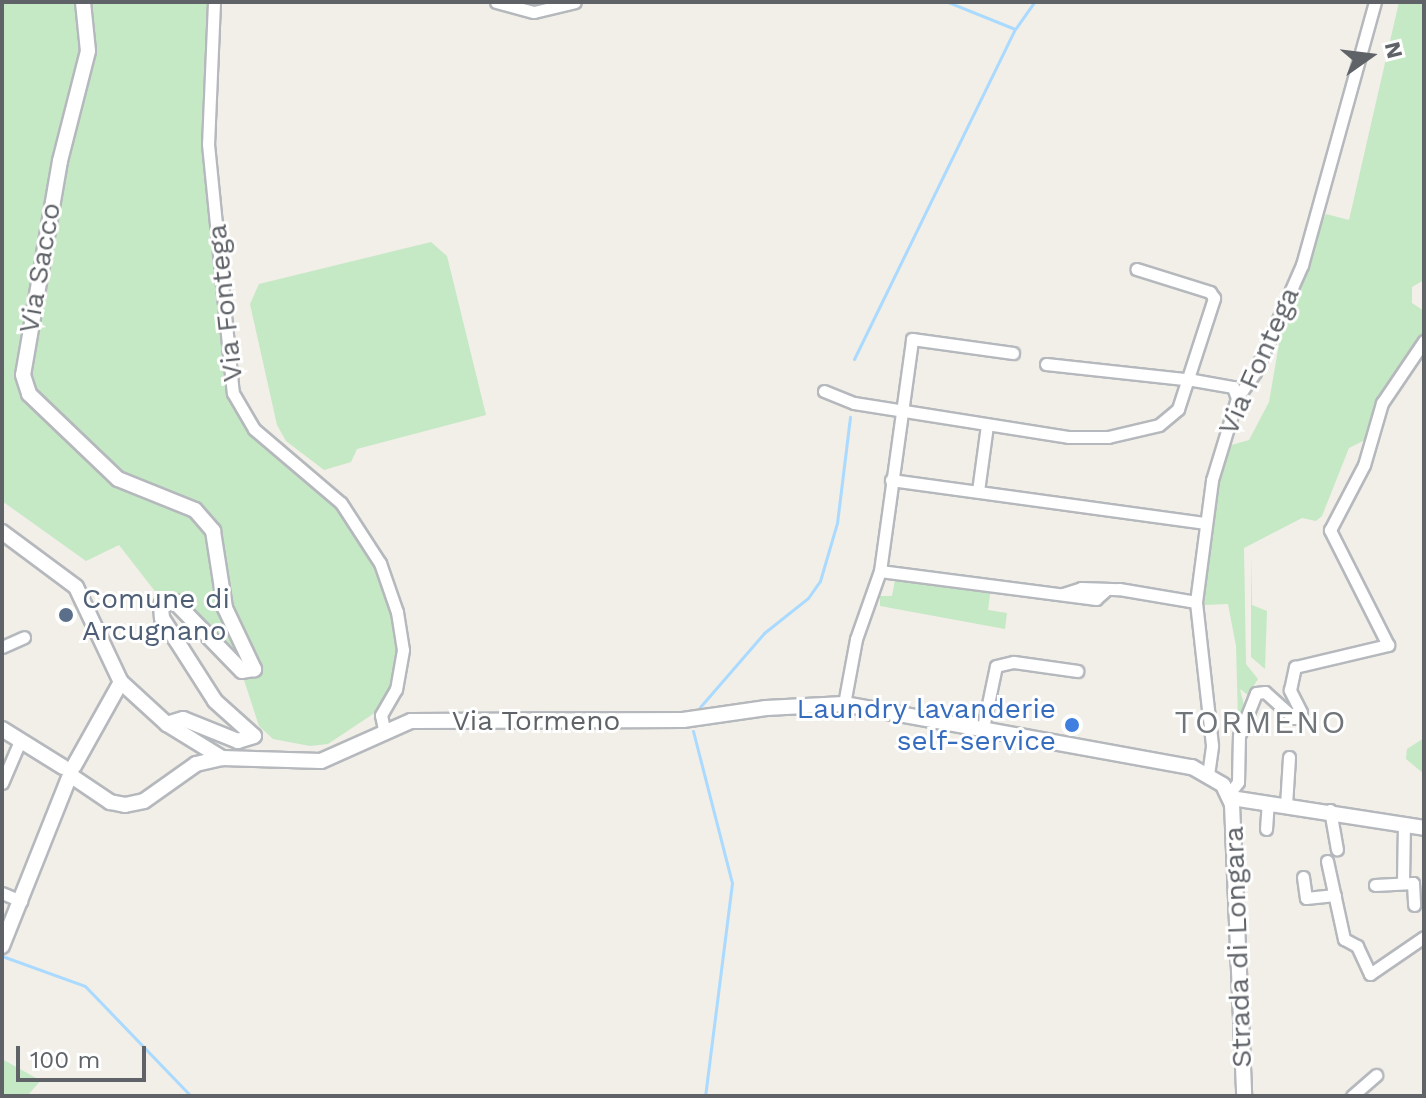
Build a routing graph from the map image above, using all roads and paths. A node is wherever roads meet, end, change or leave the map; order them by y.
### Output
1 (83, 2) edge
2 (214, 2) edge
3 (496, 2) edge
4 (575, 2) edge
5 (1375, 2) edge
6 (1136, 269) dead end
7 (1424, 341) edge
8 (1013, 353) dead end
9 (1046, 364) dead end
10 (1186, 379) junction
11 (824, 391) dead end
12 (1237, 398) junction
13 (900, 411) junction
14 (987, 425) junction
15 (891, 480) junction
16 (978, 491) junction
17 (1204, 523) junction
18 (2, 532) edge
19 (880, 571) junction
20 (1196, 602) junction
21 (24, 637) dead end
22 (2, 647) edge
23 (1077, 671) dead end
24 (121, 682) junction
25 (844, 704) junction
26 (167, 724) junction
27 (983, 728) junction
28 (2, 729) edge
29 (384, 729) junction
30 (20, 741) junction
31 (202, 748) junction
32 (1289, 757) dead end
33 (222, 758) junction
34 (196, 764) junction
35 (70, 772) junction
36 (1208, 775) junction
37 (2, 783) edge
38 (1230, 796) junction
39 (1268, 803) junction
40 (1286, 805) junction
41 (1330, 810) junction
42 (1404, 823) junction
43 (1424, 828) edge
44 (1266, 829) dead end
45 (1337, 849) dead end
46 (1327, 861) dead end
47 (1303, 877) dead end
48 (1403, 881) junction
49 (1375, 885) dead end
50 (2, 893) edge
51 (1335, 895) junction
52 (21, 901) junction
53 (1414, 905) dead end
54 (1424, 937) edge
55 (2, 946) edge
56 (1376, 1075) dead end
57 (1244, 1096) edge
58 (1352, 1096) edge

1 - 26 main road, Via Sacco
2 - 29 street, Via Fontega
3 - 4 street
5 - 12 street, Via Fontega
6 - 10 street
7 - 38 street
8 - 13 street
9 - 10 street
10 - 12 street
10 - 14 street
11 - 13 street
12 - 17 street, Via Fontega
13 - 14 street
13 - 15 street
14 - 16 street
15 - 16 street
15 - 19 street
16 - 17 street
17 - 20 street, Via Fontega
18 - 24 main road
19 - 20 street
19 - 25 street
20 - 36 street, Via Fontega
21 - 22 street
23 - 27 street
24 - 26 main road, Via Tormeno
24 - 35 main road
25 - 27 main road, Via Tormeno
25 - 29 main road, Via Tormeno
26 - 31 main road, Via Tormeno
27 - 36 main road, Via Tormeno
28 - 30 main road
29 - 33 main road, Via Tormeno
30 - 35 main road
30 - 37 street
31 - 33 main road, Via Tormeno
31 - 34 main road
32 - 40 street
33 - 34 main road
34 - 35 main road
35 - 52 main road
36 - 38 main road, Via Tormeno
38 - 39 main road
38 - 57 main road, Strada di Longara
39 - 40 main road
39 - 44 street
40 - 41 main road
41 - 42 main road
41 - 45 street
42 - 43 main road
42 - 48 street
46 - 51 street
47 - 51 street
48 - 49 street
48 - 53 street
50 - 52 street
51 - 54 street
52 - 55 main road
56 - 58 street

